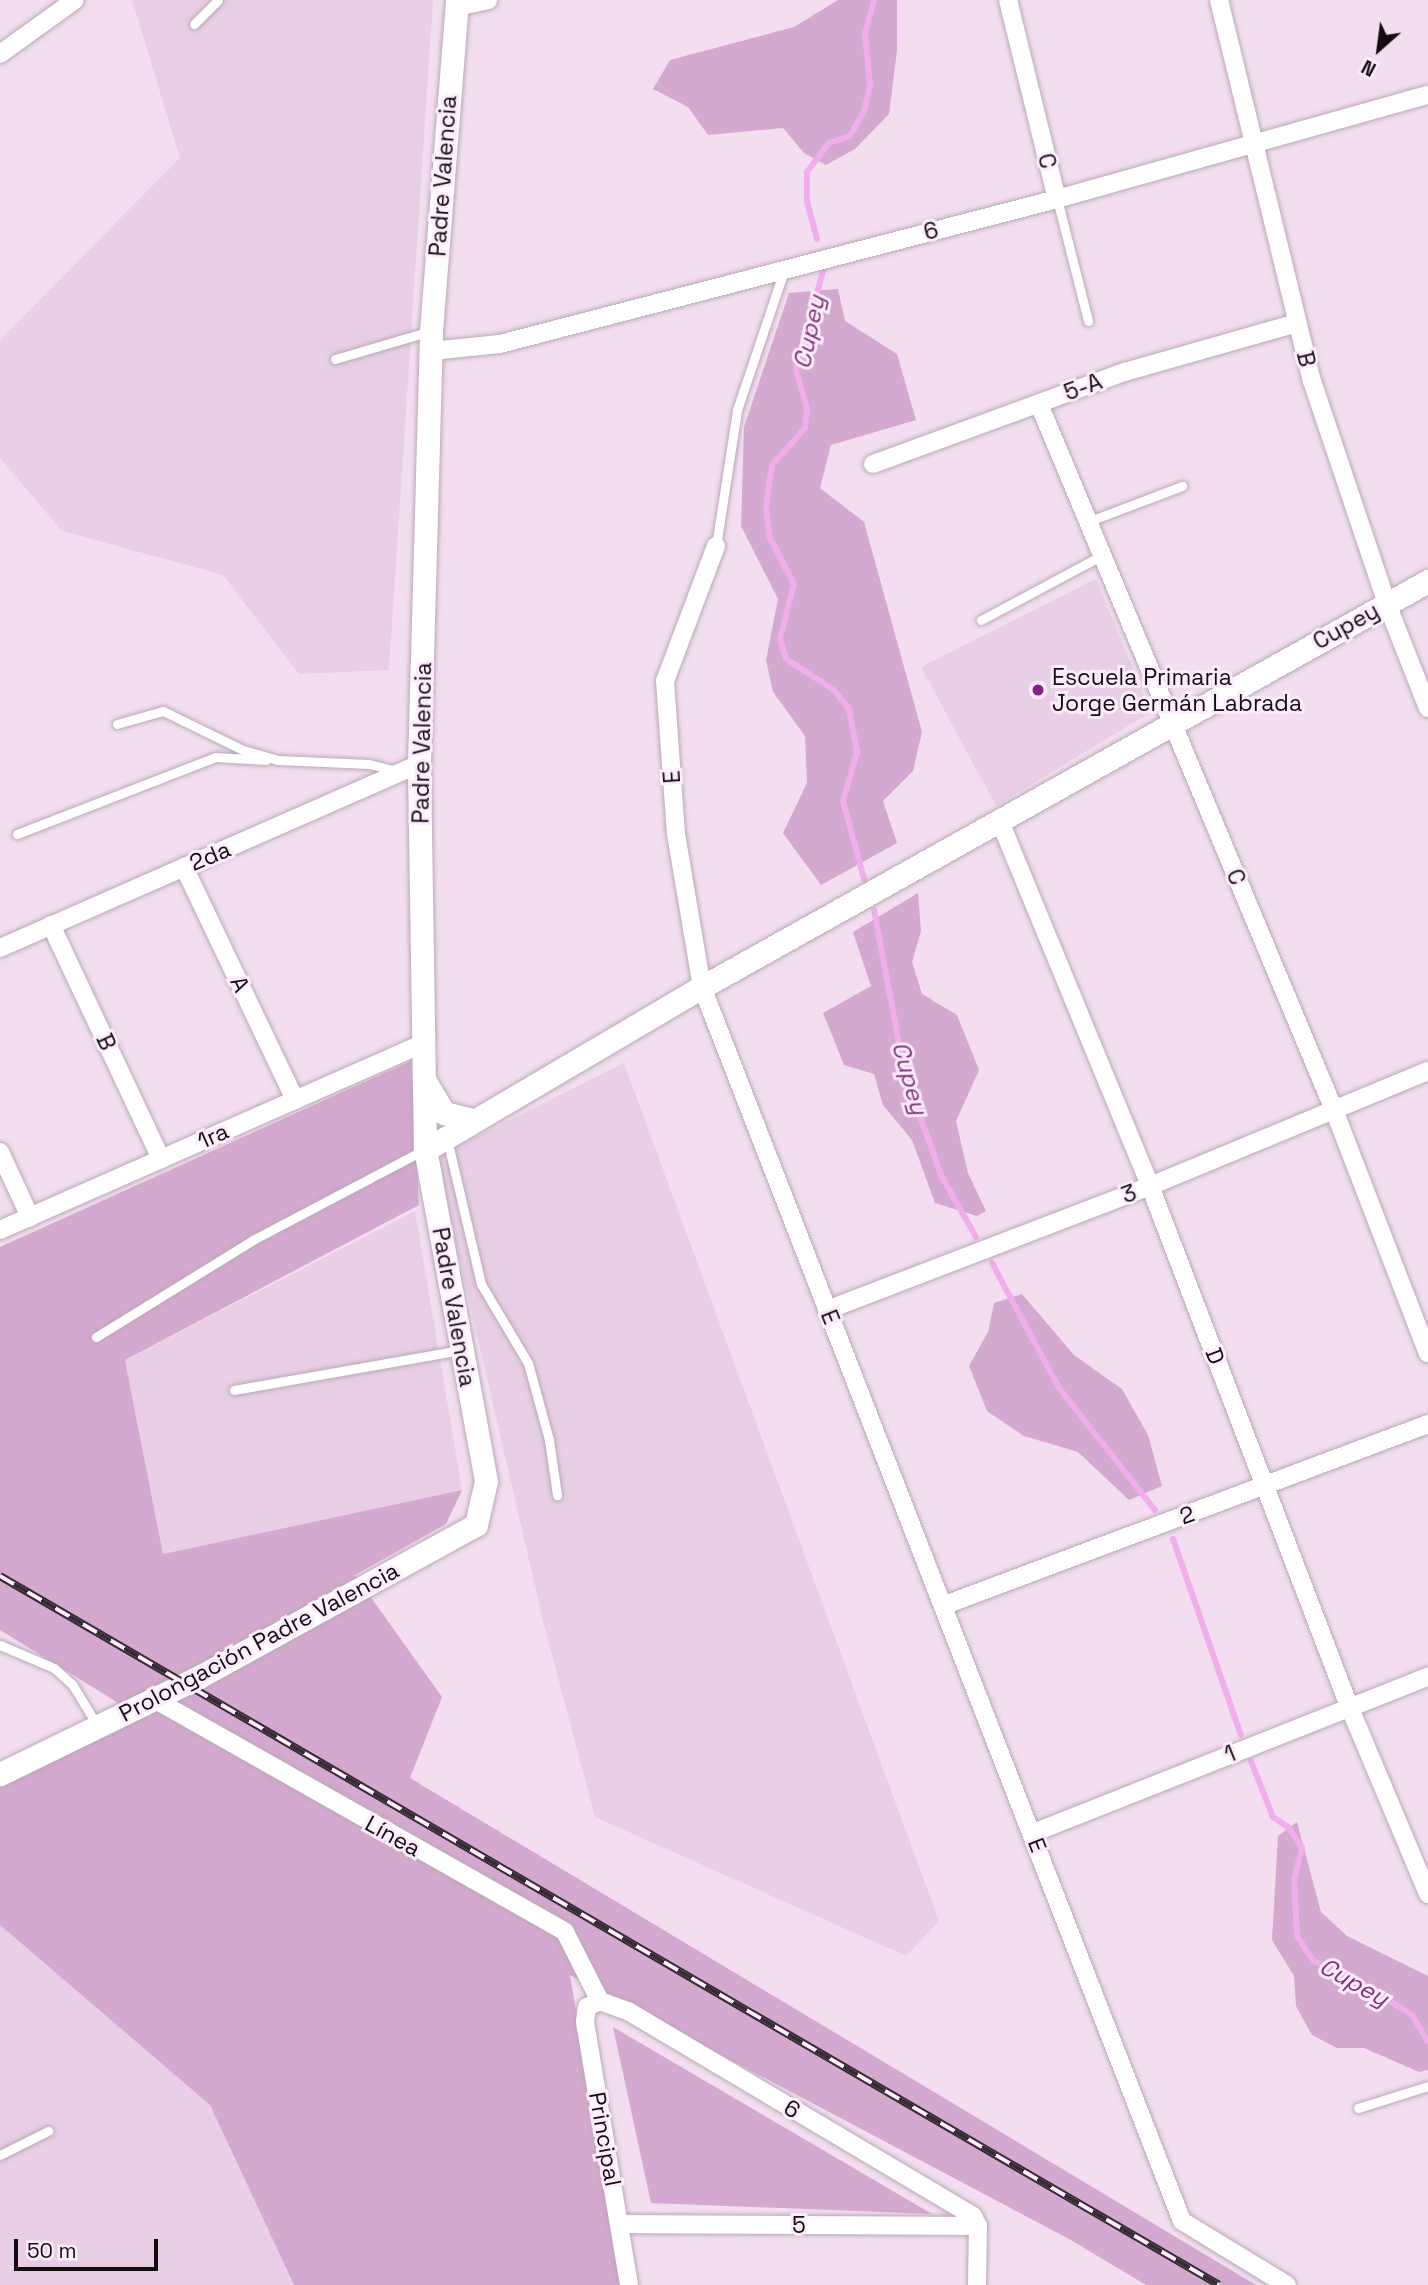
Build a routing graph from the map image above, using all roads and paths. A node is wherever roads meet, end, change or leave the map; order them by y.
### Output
1 (75, 0) edge
2 (218, 0) edge
3 (488, 0) edge
4 (1008, 0) edge
5 (1219, 0) edge
6 (456, 3) edge
7 (194, 24) dead end
8 (0, 54) edge
9 (1428, 95) edge
10 (1252, 144) junction
11 (1057, 199) junction
12 (784, 270) junction
13 (1088, 321) dead end
14 (1297, 323) junction
15 (431, 341) junction
16 (335, 359) dead end
17 (1039, 404) junction
18 (873, 464) dead end
19 (1182, 486) dead end
20 (1087, 522) junction
21 (716, 546) joint
22 (1101, 556) junction
23 (1428, 581) edge
24 (1387, 604) junction
25 (981, 620) dead end
26 (1428, 708) edge
27 (1171, 722) junction
28 (117, 724) dead end
29 (278, 760) junction
30 (411, 768) junction
31 (999, 819) junction
32 (17, 834) dead end
33 (184, 867) junction
34 (51, 925) junction
35 (0, 948) edge
36 (702, 987) junction
37 (426, 1042) junction
38 (1428, 1070) edge
39 (426, 1083) junction
40 (295, 1100) junction
41 (1334, 1110) junction
42 (473, 1120) junction
43 (447, 1136) junction
44 (425, 1150) junction
45 (0, 1152) edge
46 (161, 1159) junction
47 (1150, 1185) junction
48 (30, 1217) junction
49 (0, 1230) edge
50 (827, 1310) junction
51 (96, 1337) dead end
52 (461, 1349) junction
53 (1428, 1353) edge
54 (234, 1390) dead end
55 (1428, 1424) edge
56 (486, 1481) joint
57 (1265, 1486) junction
58 (557, 1495) dead end
59 (945, 1605) junction
60 (0, 1645) edge
61 (1428, 1677) edge
62 (154, 1699) junction
63 (1349, 1706) junction
64 (98, 1727) junction
65 (0, 1774) edge
66 (1033, 1833) junction
67 (1428, 1894) edge
68 (600, 2001) junction
69 (1428, 2086) edge
70 (1358, 2108) dead end
71 (48, 2131) dead end
72 (0, 2155) edge
73 (620, 2224) junction
74 (978, 2226) junction
75 (629, 2285) edge
76 (977, 2285) edge
77 (1287, 2285) edge

1 - 8 street
2 - 7 lane
3 - 6 street
4 - 11 street, C
5 - 10 street, B
6 - 15 street, Padre Valencia
9 - 10 street, 6
10 - 11 street, 6
10 - 14 street, B
11 - 12 street, 6
11 - 13 lane, C
12 - 15 street, 6
12 - 21 lane, E
14 - 17 street, 5-A
14 - 24 street, B
15 - 16 lane
15 - 30 street, Padre Valencia
17 - 18 street, 5-A
17 - 20 street, C
19 - 20 lane
20 - 22 street, C
21 - 36 street, E
22 - 25 lane
22 - 27 street, C
23 - 24 street, Cupey
24 - 26 street, B
24 - 27 street, Cupey
27 - 31 street, Cupey
27 - 41 street, C
28 - 29 lane
29 - 30 lane
29 - 32 lane
30 - 33 street, 2da
30 - 37 street, Padre Valencia
31 - 36 street, Cupey
31 - 47 street, D
33 - 34 street, 2da
33 - 40 street, A
34 - 35 street, 2da
34 - 46 street, B
36 - 42 street, Cupey
36 - 50 street, E
37 - 39 street, Padre Valencia
37 - 40 street, 1ra
38 - 41 street, 3
39 - 42 street
39 - 44 street, Padre Valencia
40 - 46 street, 1ra
41 - 47 street, 3
41 - 53 street, C
42 - 43 street, Cupey
43 - 44 street, Cupey
43 - 58 lane
44 - 51 lane
44 - 52 street, Padre Valencia
45 - 48 street
46 - 48 street, 1ra
47 - 50 street, 3
47 - 57 street, D
48 - 49 street, 1ra
50 - 59 street, E
52 - 54 lane
52 - 56 street, Padre Valencia
55 - 57 street, 2
56 - 62 street, Prolongación Padre Valencia
57 - 59 street, 2
57 - 63 street, D
59 - 66 street, E
60 - 64 lane
61 - 63 street, 1
62 - 64 street, Prolongación Padre Valencia
62 - 68 street, Línea
63 - 66 street, 1
63 - 67 street, D
64 - 65 street, Prolongación Padre Valencia
66 - 77 street, E
68 - 73 street, Principal
68 - 74 street, 6
69 - 70 lane
71 - 72 lane
73 - 74 street, 5
73 - 75 street, Principal
74 - 76 street

